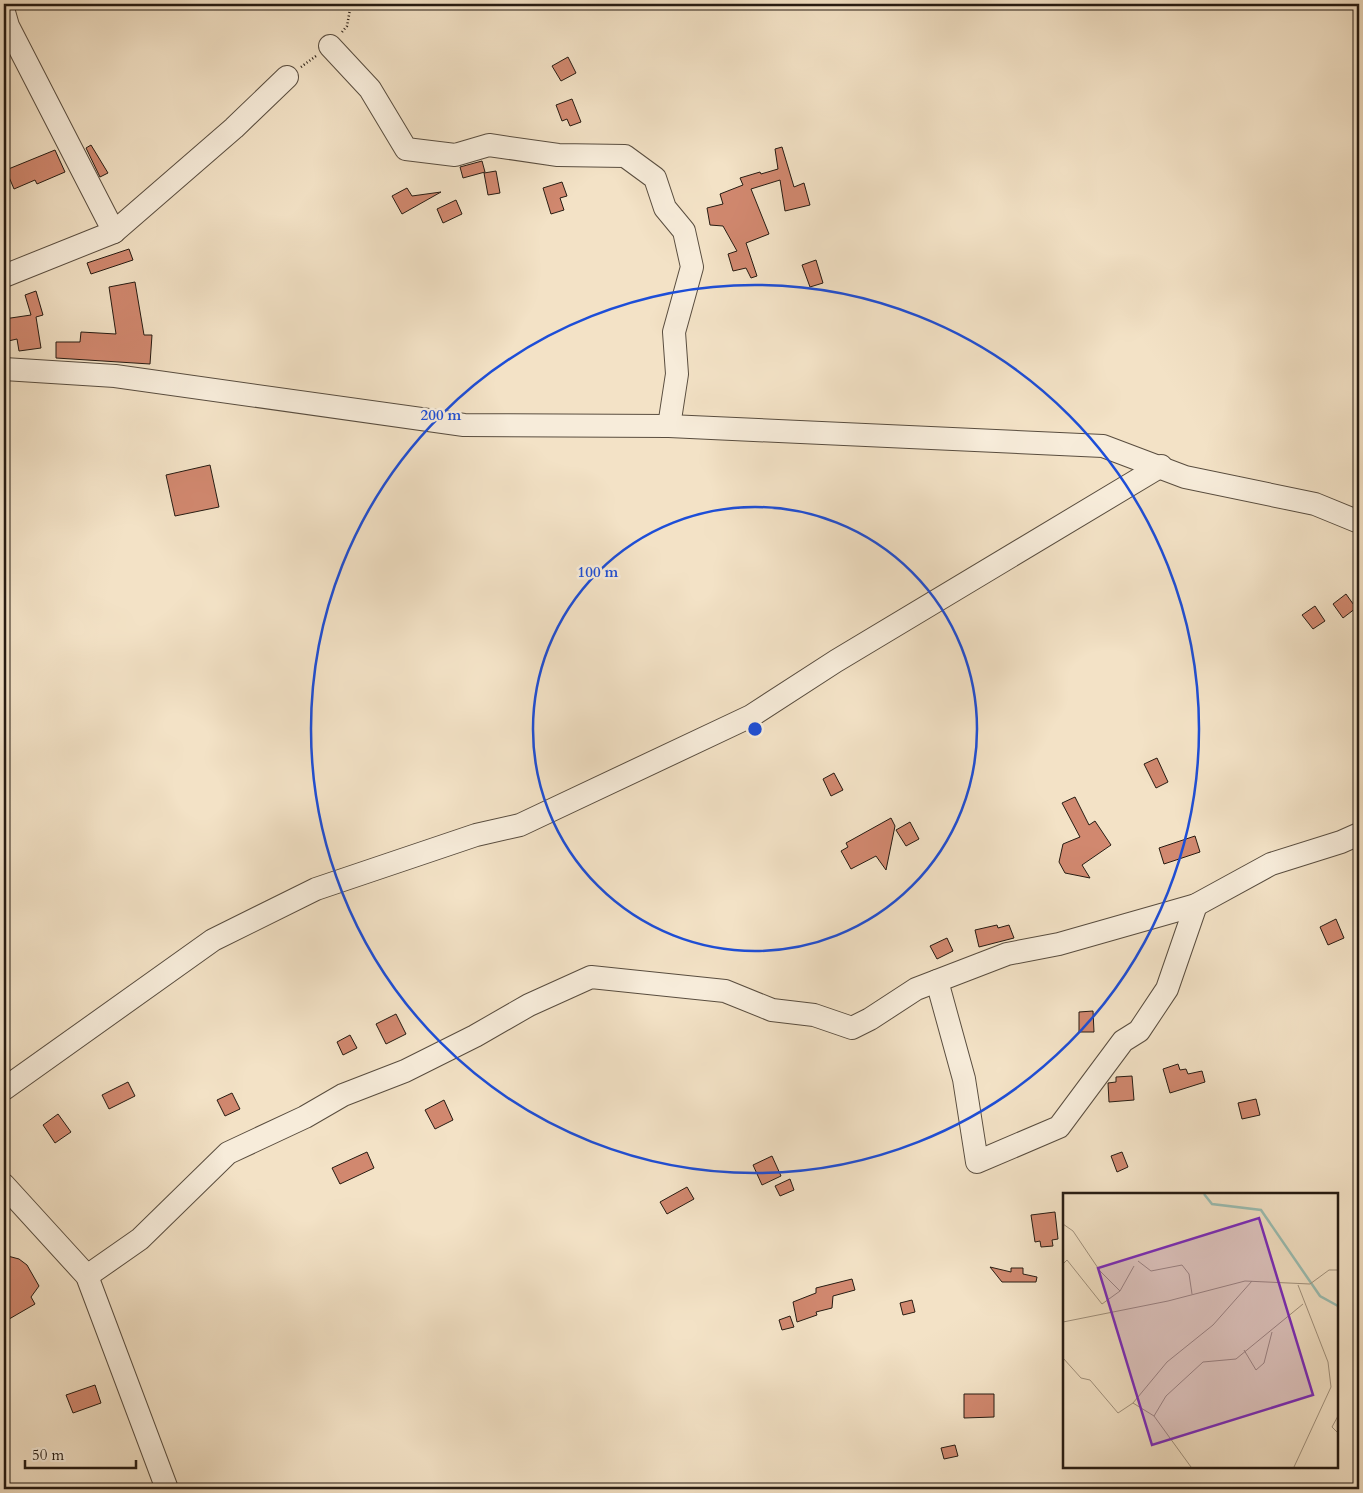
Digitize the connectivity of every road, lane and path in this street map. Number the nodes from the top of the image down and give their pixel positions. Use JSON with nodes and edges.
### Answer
{"nodes":[{"id":1,"x":4,"y":12,"type":"edge"},
{"id":2,"x":330,"y":46,"type":"dead end"},
{"id":3,"x":287,"y":77,"type":"dead end"},
{"id":4,"x":114,"y":232,"type":"junction"},
{"id":5,"x":4,"y":276,"type":"edge"},
{"id":6,"x":4,"y":369,"type":"edge"},
{"id":7,"x":669,"y":426,"type":"junction"},
{"id":8,"x":1161,"y":466,"type":"junction"},
{"id":9,"x":1359,"y":522,"type":"edge"},
{"id":10,"x":1359,"y":834,"type":"edge"},
{"id":11,"x":1196,"y":904,"type":"junction"},
{"id":12,"x":936,"y":981,"type":"junction"},
{"id":13,"x":4,"y":1089,"type":"edge"},
{"id":14,"x":4,"y":1185,"type":"edge"},
{"id":15,"x":87,"y":1276,"type":"junction"},
{"id":16,"x":166,"y":1489,"type":"edge"}],
"edges":[{"from":1,"to":4,"type":"street"},
{"from":2,"to":7,"type":"street"},
{"from":3,"to":4,"type":"street"},
{"from":4,"to":5,"type":"street"},
{"from":6,"to":7,"type":"street"},
{"from":7,"to":8,"type":"street"},
{"from":8,"to":9,"type":"street"},
{"from":8,"to":13,"type":"street"},
{"from":10,"to":11,"type":"street"},
{"from":11,"to":12,"type":"street"},
{"from":11,"to":12,"type":"street"},
{"from":12,"to":15,"type":"street"},
{"from":14,"to":15,"type":"street"},
{"from":15,"to":16,"type":"street"}]}
